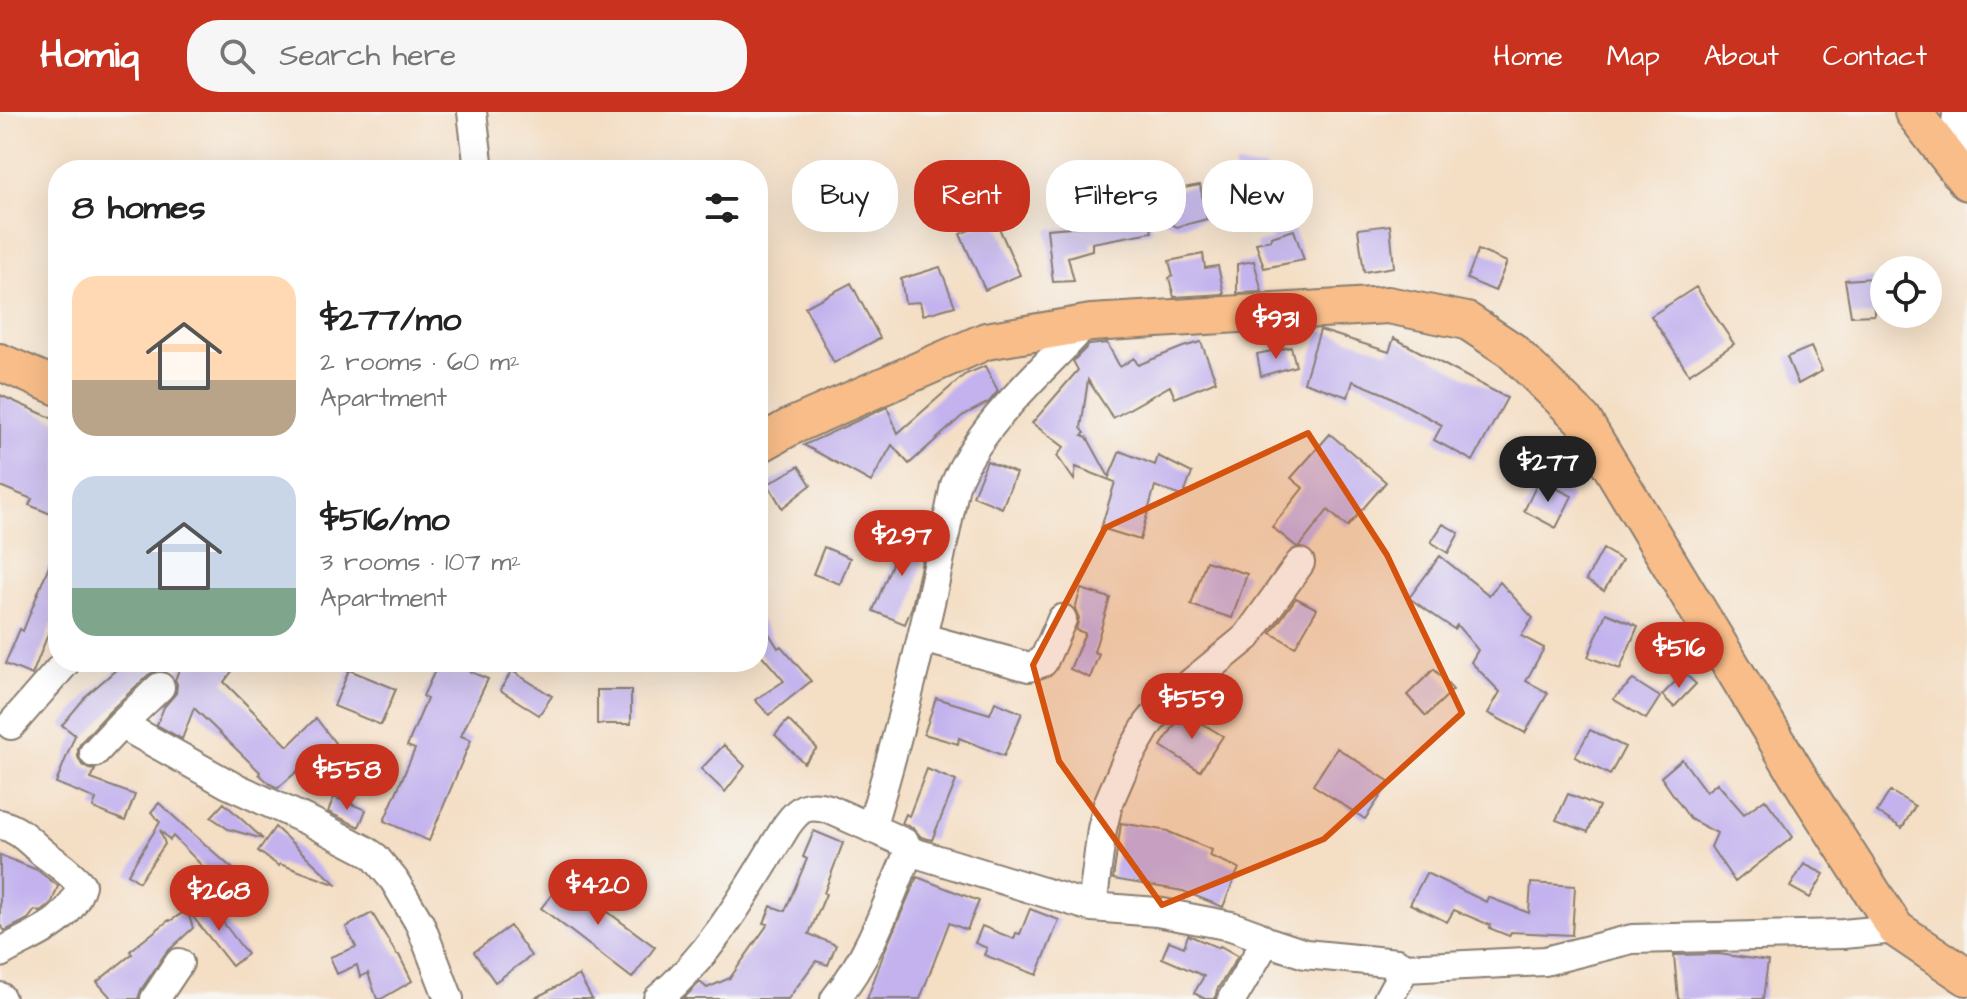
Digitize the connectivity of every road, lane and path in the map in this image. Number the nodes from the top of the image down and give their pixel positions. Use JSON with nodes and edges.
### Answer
{"nodes":[{"id":1,"x":472,"y":112,"type":"edge"},
{"id":2,"x":1913,"y":112,"type":"edge"},
{"id":3,"x":1957,"y":112,"type":"edge"},
{"id":4,"x":1967,"y":146,"type":"edge"},
{"id":5,"x":478,"y":160,"type":"edge"},
{"id":6,"x":1967,"y":182,"type":"edge"},
{"id":7,"x":1082,"y":326,"type":"junction"},
{"id":8,"x":0,"y":362,"type":"edge"},
{"id":9,"x":48,"y":383,"type":"edge"},
{"id":10,"x":768,"y":439,"type":"edge"},
{"id":11,"x":1300,"y":563,"type":"dead end"},
{"id":12,"x":1062,"y":619,"type":"dead end"},
{"id":13,"x":923,"y":638,"type":"junction"},
{"id":14,"x":57,"y":672,"type":"edge"},
{"id":15,"x":160,"y":687,"type":"dead end"},
{"id":16,"x":121,"y":724,"type":"junction"},
{"id":17,"x":11,"y":725,"type":"dead end"},
{"id":18,"x":94,"y":753,"type":"dead end"},
{"id":19,"x":0,"y":824,"type":"edge"},
{"id":20,"x":871,"y":828,"type":"junction"},
{"id":21,"x":909,"y":851,"type":"junction"},
{"id":22,"x":1092,"y":907,"type":"junction"},
{"id":23,"x":1896,"y":929,"type":"junction"},
{"id":24,"x":1266,"y":941,"type":"junction"},
{"id":25,"x":0,"y":953,"type":"edge"},
{"id":26,"x":179,"y":963,"type":"dead end"},
{"id":27,"x":1405,"y":968,"type":"junction"},
{"id":28,"x":1967,"y":977,"type":"edge"},
{"id":29,"x":155,"y":999,"type":"edge"},
{"id":30,"x":449,"y":999,"type":"edge"},
{"id":31,"x":658,"y":999,"type":"edge"},
{"id":32,"x":835,"y":999,"type":"edge"},
{"id":33,"x":1232,"y":999,"type":"edge"},
{"id":34,"x":1388,"y":999,"type":"edge"}],
"edges":[{"from":1,"to":5,"type":"street"},
{"from":2,"to":6,"type":"main road"},
{"from":3,"to":4,"type":"street"},
{"from":7,"to":10,"type":"main road"},
{"from":7,"to":13,"type":"street"},
{"from":7,"to":23,"type":"main road"},
{"from":8,"to":9,"type":"main road"},
{"from":11,"to":22,"type":"street"},
{"from":12,"to":13,"type":"street"},
{"from":13,"to":20,"type":"street"},
{"from":14,"to":17,"type":"street"},
{"from":15,"to":16,"type":"street"},
{"from":16,"to":18,"type":"street"},
{"from":16,"to":30,"type":"street"},
{"from":19,"to":25,"type":"street"},
{"from":20,"to":21,"type":"street"},
{"from":20,"to":31,"type":"street"},
{"from":21,"to":22,"type":"street"},
{"from":21,"to":32,"type":"street"},
{"from":22,"to":24,"type":"street"},
{"from":23,"to":27,"type":"street"},
{"from":23,"to":28,"type":"main road"},
{"from":24,"to":27,"type":"street"},
{"from":24,"to":33,"type":"street"},
{"from":26,"to":29,"type":"street"},
{"from":27,"to":34,"type":"street"}]}
